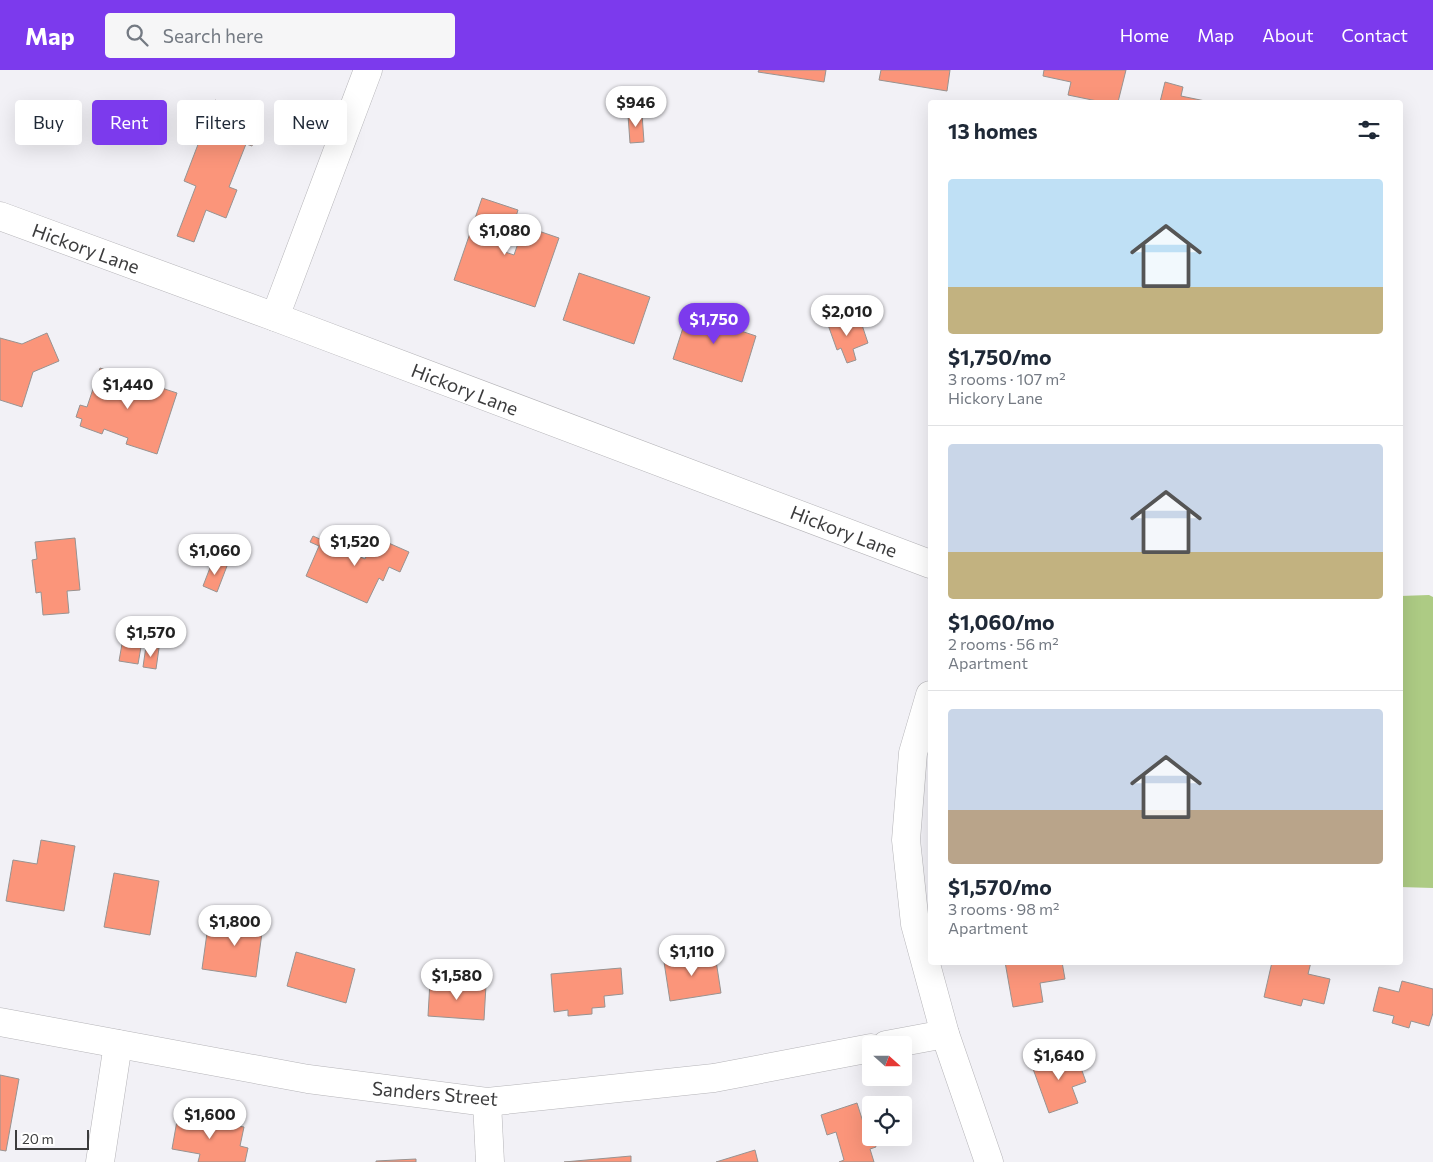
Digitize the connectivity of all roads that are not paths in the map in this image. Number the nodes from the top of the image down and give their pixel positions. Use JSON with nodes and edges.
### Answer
{"nodes":[{"id":1,"x":368,"y":70,"type":"edge"},
{"id":2,"x":0,"y":216,"type":"edge"},
{"id":3,"x":275,"y":317,"type":"junction"},
{"id":4,"x":928,"y":563,"type":"edge"},
{"id":5,"x":928,"y":702,"type":"edge"},
{"id":6,"x":0,"y":1022,"type":"edge"},
{"id":7,"x":945,"y":1034,"type":"junction"},
{"id":8,"x":912,"y":1040,"type":"edge"},
{"id":9,"x":118,"y":1044,"type":"junction"},
{"id":10,"x":862,"y":1050,"type":"edge"},
{"id":11,"x":487,"y":1102,"type":"junction"},
{"id":12,"x":100,"y":1162,"type":"edge"},
{"id":13,"x":490,"y":1162,"type":"edge"},
{"id":14,"x":989,"y":1162,"type":"edge"}],
"edges":[{"from":1,"to":3,"type":"street"},
{"from":2,"to":3,"type":"street","name":"Hickory Lane"},
{"from":3,"to":4,"type":"street","name":"Hickory Lane"},
{"from":5,"to":7,"type":"street"},
{"from":6,"to":9,"type":"street","name":"Sanders Street"},
{"from":7,"to":8,"type":"street"},
{"from":7,"to":14,"type":"street"},
{"from":9,"to":11,"type":"street","name":"Sanders Street"},
{"from":9,"to":12,"type":"street"},
{"from":10,"to":11,"type":"street","name":"Sanders Street"},
{"from":11,"to":13,"type":"street"}]}
